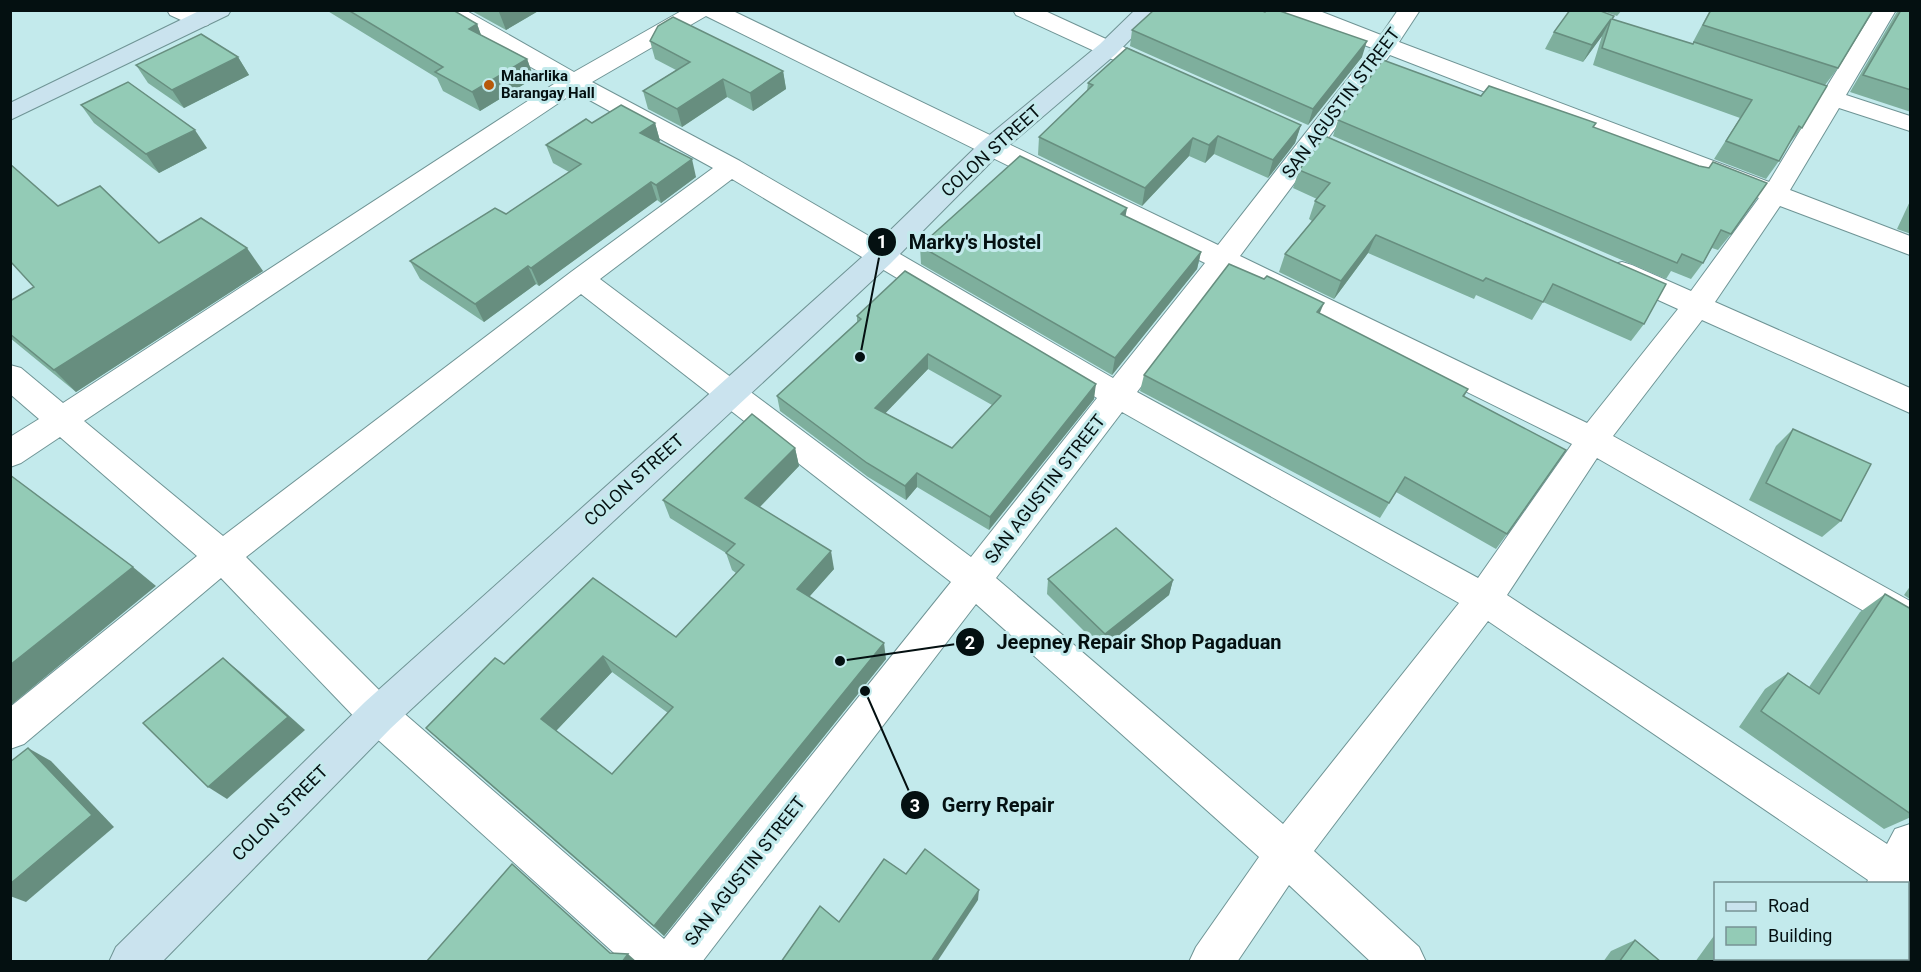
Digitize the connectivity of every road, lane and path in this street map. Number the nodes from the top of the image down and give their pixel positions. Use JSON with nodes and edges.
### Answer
{"nodes":[{"id":1,"x":178,"y":10,"type":"edge"},
{"id":2,"x":448,"y":10,"type":"edge"},
{"id":3,"x":700,"y":10,"type":"edge"},
{"id":4,"x":712,"y":10,"type":"edge"},
{"id":5,"x":1024,"y":10,"type":"edge"},
{"id":6,"x":1148,"y":10,"type":"edge"},
{"id":7,"x":1295,"y":10,"type":"edge"},
{"id":8,"x":1409,"y":10,"type":"edge"},
{"id":9,"x":1885,"y":10,"type":"edge"},
{"id":10,"x":210,"y":15,"type":"edge"},
{"id":11,"x":1385,"y":46,"type":"junction"},
{"id":12,"x":1108,"y":50,"type":"junction"},
{"id":13,"x":574,"y":82,"type":"junction"},
{"id":14,"x":1184,"y":83,"type":"edge"},
{"id":15,"x":1787,"y":83,"type":"edge"},
{"id":16,"x":1831,"y":98,"type":"junction"},
{"id":17,"x":10,"y":113,"type":"edge"},
{"id":18,"x":1911,"y":124,"type":"edge"},
{"id":19,"x":990,"y":148,"type":"junction"},
{"id":20,"x":731,"y":167,"type":"junction"},
{"id":21,"x":1775,"y":194,"type":"junction"},
{"id":22,"x":1911,"y":246,"type":"edge"},
{"id":23,"x":880,"y":257,"type":"junction"},
{"id":24,"x":1220,"y":259,"type":"junction"},
{"id":25,"x":1598,"y":262,"type":"edge"},
{"id":26,"x":581,"y":279,"type":"junction"},
{"id":27,"x":1697,"y":305,"type":"junction"},
{"id":28,"x":10,"y":376,"type":"edge"},
{"id":29,"x":731,"y":392,"type":"junction"},
{"id":30,"x":1118,"y":396,"type":"junction"},
{"id":31,"x":1911,"y":401,"type":"edge"},
{"id":32,"x":61,"y":419,"type":"junction"},
{"id":33,"x":1592,"y":440,"type":"junction"},
{"id":34,"x":10,"y":454,"type":"edge"},
{"id":35,"x":222,"y":556,"type":"junction"},
{"id":36,"x":974,"y":580,"type":"junction"},
{"id":37,"x":1484,"y":599,"type":"junction"},
{"id":38,"x":1911,"y":619,"type":"edge"},
{"id":39,"x":378,"y":715,"type":"junction"},
{"id":40,"x":10,"y":731,"type":"edge"},
{"id":41,"x":1286,"y":854,"type":"junction"},
{"id":42,"x":1900,"y":871,"type":"edge"},
{"id":43,"x":131,"y":962,"type":"edge"},
{"id":44,"x":657,"y":962,"type":"edge"},
{"id":45,"x":674,"y":962,"type":"edge"},
{"id":46,"x":1211,"y":962,"type":"edge"},
{"id":47,"x":1404,"y":962,"type":"edge"}],
"edges":[{"from":1,"to":10,"type":"street"},
{"from":2,"to":13,"type":"street"},
{"from":3,"to":13,"type":"street"},
{"from":4,"to":19,"type":"street"},
{"from":5,"to":12,"type":"street"},
{"from":6,"to":12,"type":"main road","name":"COLON STREET"},
{"from":7,"to":11,"type":"street"},
{"from":8,"to":11,"type":"street","name":"SAN AGUSTIN STREET"},
{"from":9,"to":16,"type":"street"},
{"from":10,"to":17,"type":"main road"},
{"from":11,"to":21,"type":"street"},
{"from":11,"to":24,"type":"street","name":"SAN AGUSTIN STREET"},
{"from":12,"to":14,"type":"street"},
{"from":12,"to":19,"type":"main road","name":"COLON STREET"},
{"from":13,"to":20,"type":"street"},
{"from":13,"to":32,"type":"street"},
{"from":15,"to":16,"type":"street"},
{"from":16,"to":18,"type":"street"},
{"from":16,"to":21,"type":"street"},
{"from":19,"to":23,"type":"main road","name":"COLON STREET"},
{"from":19,"to":24,"type":"street"},
{"from":20,"to":23,"type":"street"},
{"from":20,"to":26,"type":"street"},
{"from":21,"to":22,"type":"street"},
{"from":21,"to":27,"type":"street"},
{"from":23,"to":29,"type":"main road","name":"COLON STREET"},
{"from":23,"to":30,"type":"street"},
{"from":24,"to":30,"type":"street","name":"SAN AGUSTIN STREET"},
{"from":24,"to":33,"type":"street"},
{"from":25,"to":27,"type":"street"},
{"from":26,"to":29,"type":"street"},
{"from":26,"to":35,"type":"street"},
{"from":27,"to":31,"type":"street"},
{"from":27,"to":33,"type":"street"},
{"from":28,"to":32,"type":"street"},
{"from":29,"to":36,"type":"street"},
{"from":29,"to":39,"type":"main road","name":"COLON STREET"},
{"from":30,"to":36,"type":"street","name":"SAN AGUSTIN STREET"},
{"from":30,"to":37,"type":"street"},
{"from":32,"to":34,"type":"street"},
{"from":32,"to":35,"type":"street"},
{"from":33,"to":37,"type":"street"},
{"from":33,"to":38,"type":"street"},
{"from":35,"to":39,"type":"street"},
{"from":35,"to":40,"type":"street"},
{"from":36,"to":41,"type":"street"},
{"from":36,"to":45,"type":"street","name":"SAN AGUSTIN STREET"},
{"from":37,"to":41,"type":"street"},
{"from":37,"to":42,"type":"street"},
{"from":39,"to":43,"type":"main road","name":"COLON STREET"},
{"from":39,"to":44,"type":"street"},
{"from":41,"to":46,"type":"street"},
{"from":41,"to":47,"type":"street"}]}
